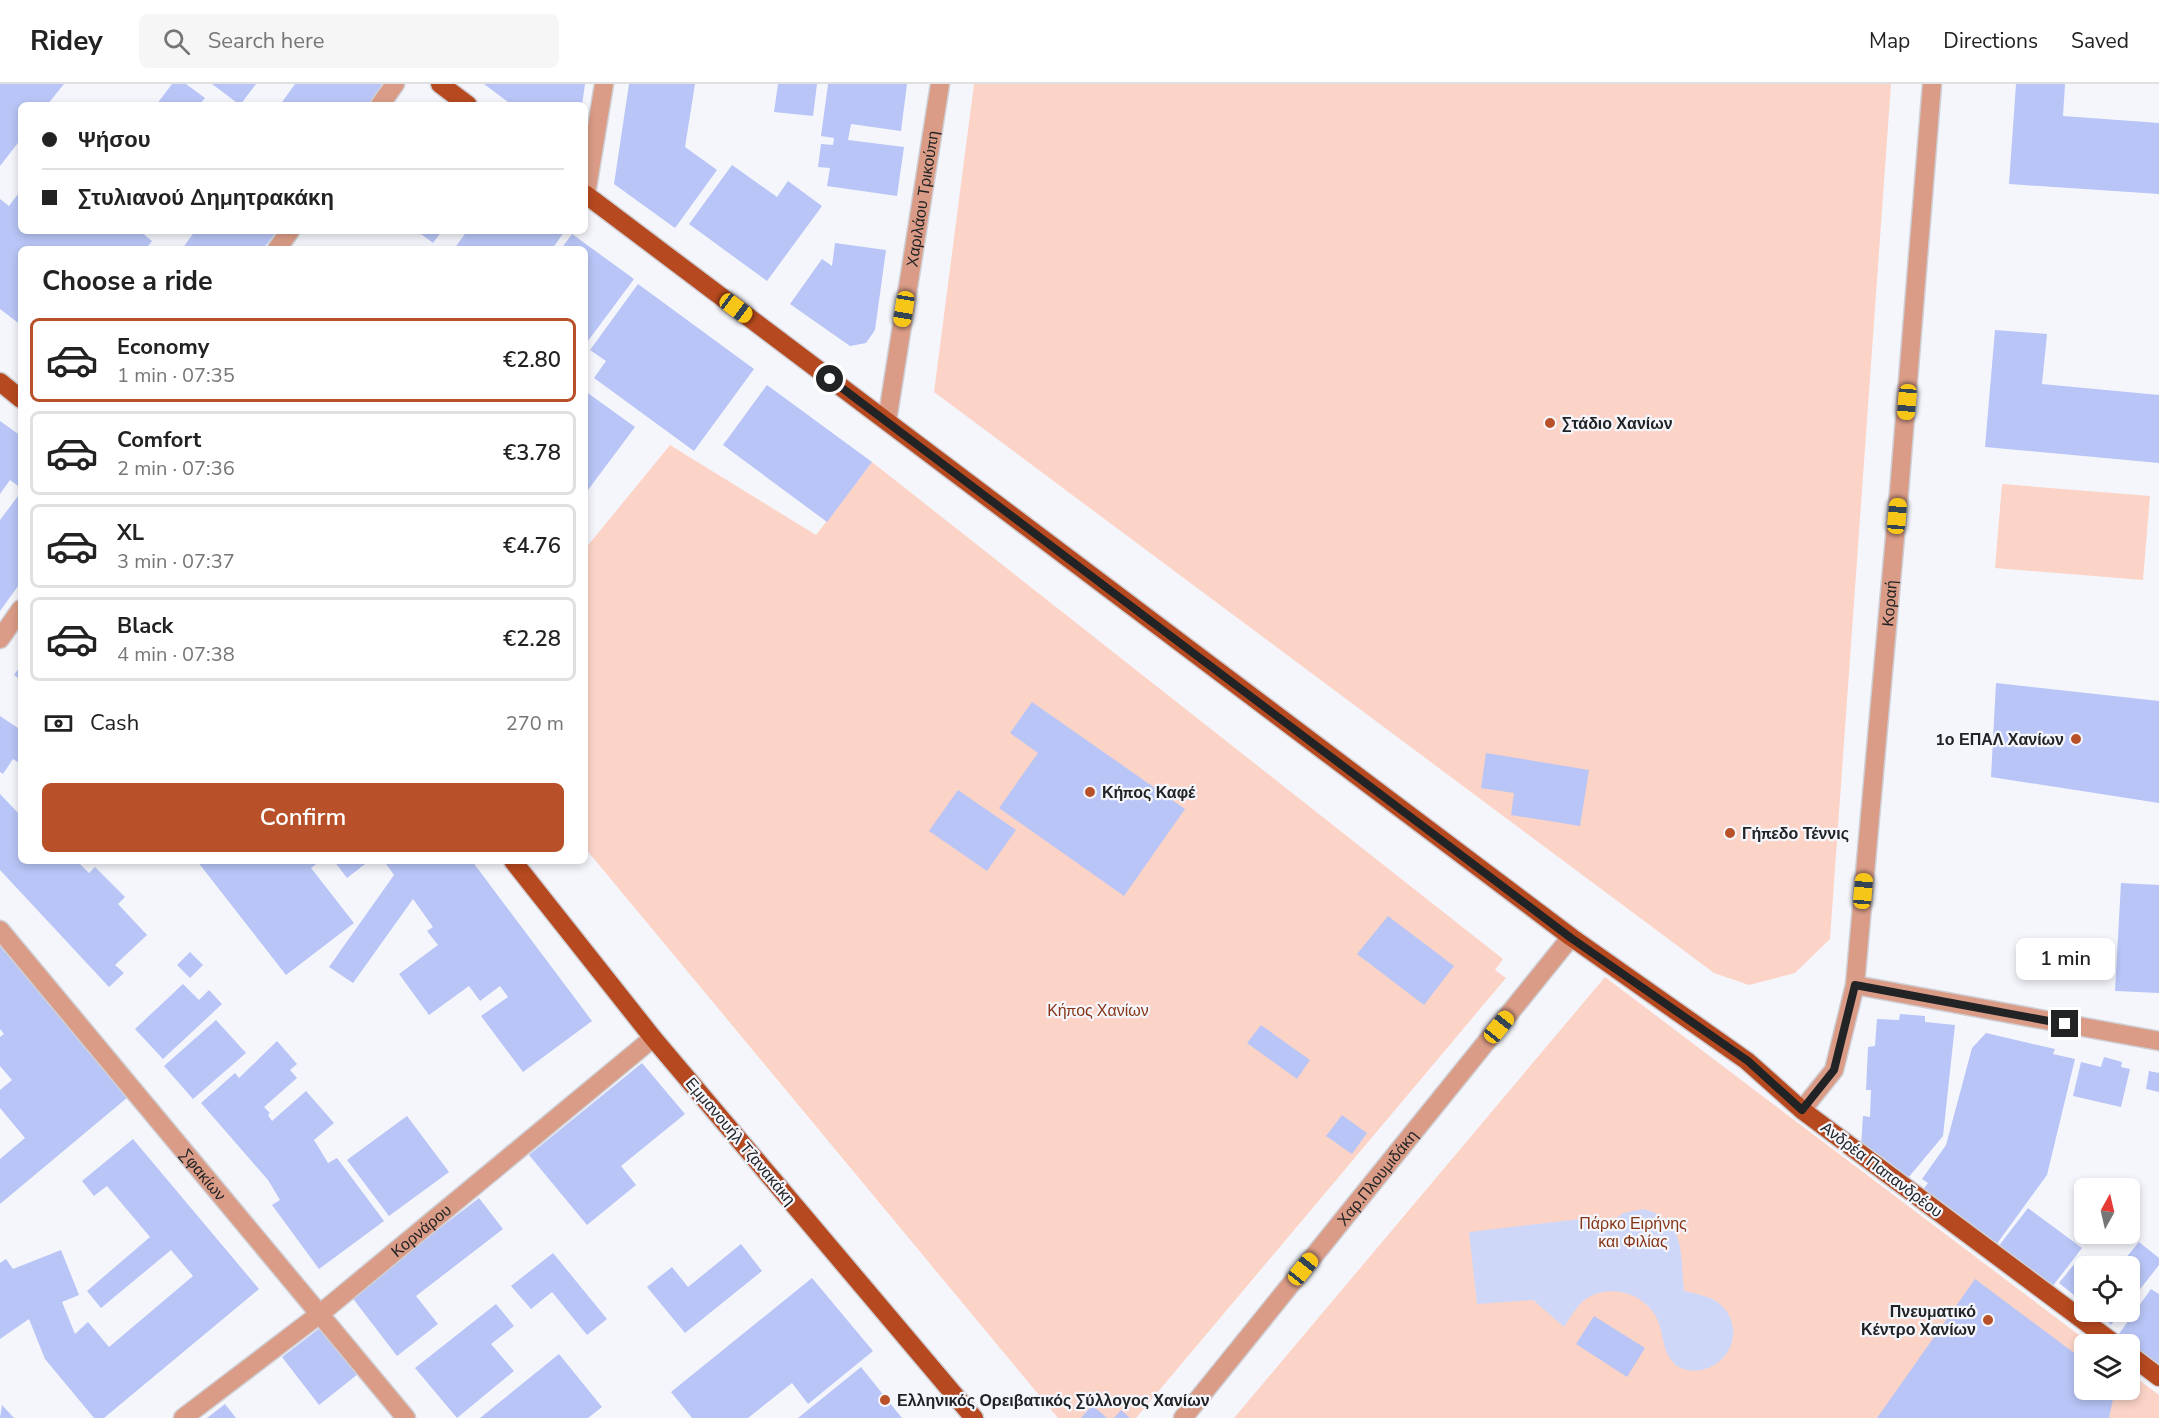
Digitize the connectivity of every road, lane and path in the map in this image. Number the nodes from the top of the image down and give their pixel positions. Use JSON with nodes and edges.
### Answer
{"nodes":[{"id":1,"x":395,"y":84,"type":"edge"},
{"id":2,"x":440,"y":84,"type":"edge"},
{"id":3,"x":604,"y":84,"type":"edge"},
{"id":4,"x":939,"y":84,"type":"edge"},
{"id":5,"x":1932,"y":84,"type":"edge"},
{"id":6,"x":382,"y":102,"type":"edge"},
{"id":7,"x":464,"y":102,"type":"edge"},
{"id":8,"x":588,"y":182,"type":"edge"},
{"id":9,"x":588,"y":196,"type":"edge"},
{"id":10,"x":0,"y":382,"type":"edge"},
{"id":11,"x":18,"y":397,"type":"edge"},
{"id":12,"x":887,"y":421,"type":"junction"},
{"id":13,"x":18,"y":613,"type":"edge"},
{"id":14,"x":0,"y":639,"type":"edge"},
{"id":15,"x":515,"y":864,"type":"edge"},
{"id":16,"x":0,"y":930,"type":"edge"},
{"id":17,"x":1571,"y":938,"type":"junction"},
{"id":18,"x":1855,"y":985,"type":"junction"},
{"id":19,"x":653,"y":1038,"type":"junction"},
{"id":20,"x":2159,"y":1041,"type":"edge"},
{"id":21,"x":1802,"y":1110,"type":"junction"},
{"id":22,"x":321,"y":1313,"type":"junction"},
{"id":23,"x":2102,"y":1334,"type":"edge"},
{"id":24,"x":2140,"y":1363,"type":"edge"},
{"id":25,"x":2159,"y":1377,"type":"edge"},
{"id":26,"x":183,"y":1418,"type":"edge"},
{"id":27,"x":406,"y":1418,"type":"edge"},
{"id":28,"x":974,"y":1418,"type":"edge"},
{"id":29,"x":1183,"y":1418,"type":"edge"}],
"edges":[{"from":1,"to":6,"type":"street"},
{"from":2,"to":7,"type":"main road"},
{"from":3,"to":8,"type":"street"},
{"from":4,"to":12,"type":"street","name":"Χαριλάου Τρικούπη"},
{"from":5,"to":18,"type":"street","name":"Κοραή"},
{"from":9,"to":12,"type":"main road","name":"Ανδρέα Παπανδρέου"},
{"from":10,"to":11,"type":"main road"},
{"from":12,"to":17,"type":"main road","name":"Ανδρέα Παπανδρέου"},
{"from":13,"to":14,"type":"street"},
{"from":15,"to":19,"type":"main road","name":"Εμμανουήλ Τζανακάκη"},
{"from":16,"to":22,"type":"street","name":"Σφακίων"},
{"from":17,"to":21,"type":"main road","name":"Ανδρέα Παπανδρέου"},
{"from":17,"to":29,"type":"street","name":"Χαρ.Πλουμιδάκη"},
{"from":18,"to":20,"type":"street"},
{"from":18,"to":21,"type":"street","name":"Κοραή"},
{"from":19,"to":22,"type":"street","name":"Κορνάρου"},
{"from":19,"to":28,"type":"main road","name":"Εμμανουήλ Τζανακάκη"},
{"from":21,"to":23,"type":"main road","name":"Ανδρέα Παπανδρέου"},
{"from":22,"to":26,"type":"street","name":"Κορνάρου"},
{"from":22,"to":27,"type":"street","name":"Σφακίων"},
{"from":24,"to":25,"type":"main road"}]}
